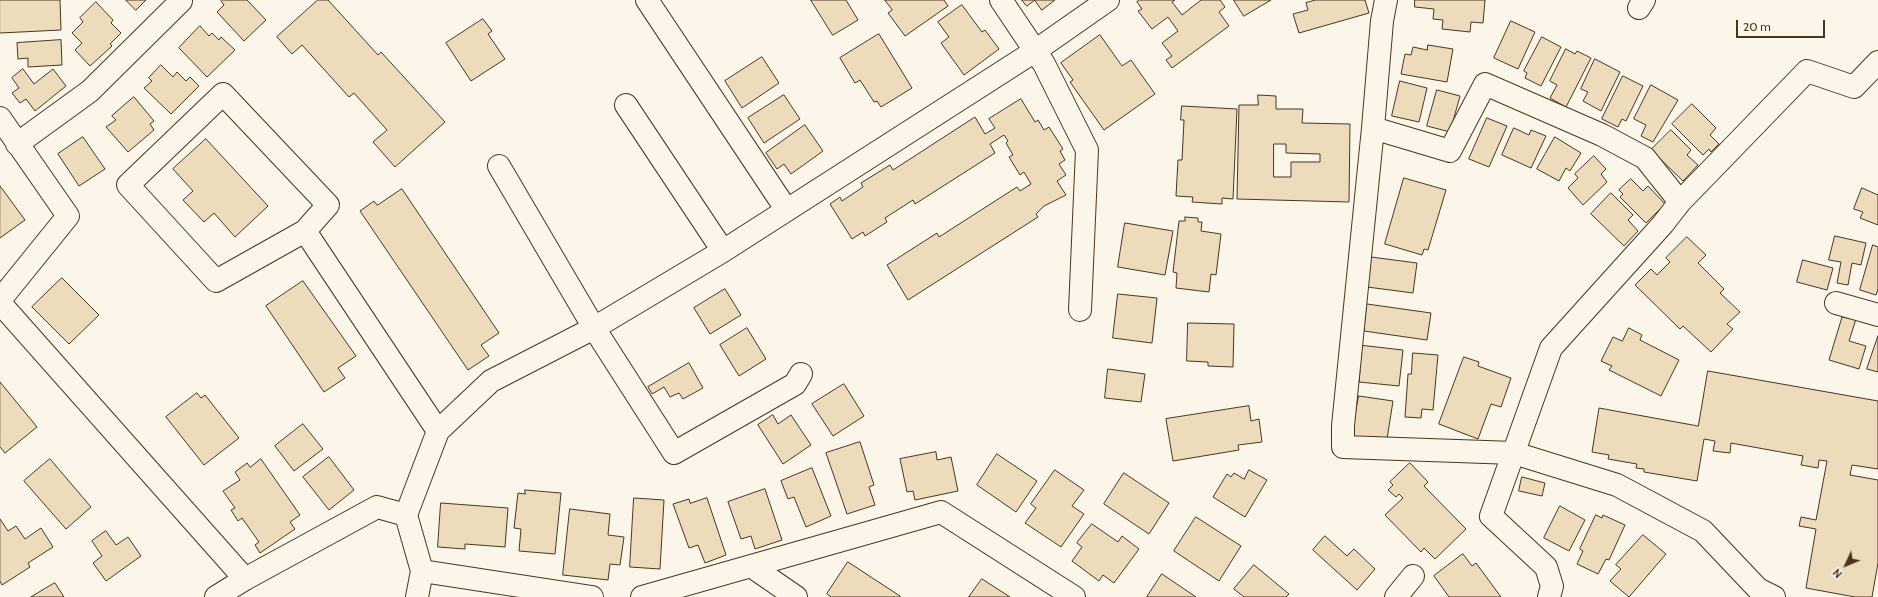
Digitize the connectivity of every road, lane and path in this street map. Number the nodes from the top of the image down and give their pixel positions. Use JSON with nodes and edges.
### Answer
{"nodes":[{"id":1,"x":647,"y":0,"type":"edge"},
{"id":2,"x":1001,"y":0,"type":"edge"},
{"id":3,"x":1108,"y":0,"type":"edge"},
{"id":4,"x":1386,"y":0,"type":"edge"},
{"id":5,"x":181,"y":1,"type":"dead end"},
{"id":6,"x":1035,"y":51,"type":"junction"},
{"id":7,"x":1878,"y":62,"type":"edge"},
{"id":8,"x":626,"y":105,"type":"dead end"},
{"id":9,"x":0,"y":118,"type":"edge"},
{"id":10,"x":1373,"y":128,"type":"junction"},
{"id":11,"x":17,"y":144,"type":"junction"},
{"id":12,"x":499,"y":166,"type":"dead end"},
{"id":13,"x":1680,"y":202,"type":"junction"},
{"id":14,"x":786,"y":209,"type":"junction"},
{"id":15,"x":305,"y":231,"type":"junction"},
{"id":16,"x":723,"y":251,"type":"junction"},
{"id":17,"x":0,"y":301,"type":"edge"},
{"id":18,"x":1836,"y":303,"type":"dead end"},
{"id":19,"x":1080,"y":310,"type":"dead end"},
{"id":20,"x":1878,"y":315,"type":"edge"},
{"id":21,"x":594,"y":328,"type":"junction"},
{"id":22,"x":801,"y":374,"type":"dead end"},
{"id":23,"x":438,"y":431,"type":"junction"},
{"id":24,"x":1514,"y":453,"type":"junction"},
{"id":25,"x":406,"y":515,"type":"junction"},
{"id":26,"x":751,"y":566,"type":"junction"},
{"id":27,"x":422,"y":571,"type":"junction"},
{"id":28,"x":1413,"y":576,"type":"dead end"},
{"id":29,"x":245,"y":579,"type":"junction"},
{"id":30,"x":1761,"y":594,"type":"edge"},
{"id":31,"x":216,"y":597,"type":"edge"},
{"id":32,"x":417,"y":597,"type":"edge"},
{"id":33,"x":592,"y":597,"type":"edge"},
{"id":34,"x":642,"y":597,"type":"edge"},
{"id":35,"x":796,"y":597,"type":"edge"},
{"id":36,"x":1074,"y":597,"type":"edge"},
{"id":37,"x":1396,"y":597,"type":"edge"},
{"id":38,"x":1549,"y":597,"type":"edge"}],
"edges":[{"from":1,"to":14,"type":"street"},
{"from":2,"to":6,"type":"street"},
{"from":3,"to":6,"type":"street"},
{"from":4,"to":10,"type":"street"},
{"from":5,"to":11,"type":"street"},
{"from":6,"to":14,"type":"street"},
{"from":6,"to":19,"type":"street"},
{"from":7,"to":13,"type":"street"},
{"from":8,"to":16,"type":"street"},
{"from":9,"to":11,"type":"street"},
{"from":10,"to":13,"type":"street"},
{"from":10,"to":24,"type":"street"},
{"from":11,"to":17,"type":"street"},
{"from":12,"to":21,"type":"street"},
{"from":13,"to":24,"type":"street"},
{"from":14,"to":16,"type":"street"},
{"from":15,"to":15,"type":"street"},
{"from":15,"to":23,"type":"street"},
{"from":16,"to":21,"type":"street"},
{"from":17,"to":29,"type":"street"},
{"from":18,"to":20,"type":"street"},
{"from":21,"to":22,"type":"street"},
{"from":21,"to":23,"type":"street"},
{"from":23,"to":25,"type":"street"},
{"from":24,"to":30,"type":"street"},
{"from":24,"to":38,"type":"street"},
{"from":25,"to":27,"type":"street"},
{"from":25,"to":29,"type":"street"},
{"from":26,"to":34,"type":"street"},
{"from":26,"to":35,"type":"street"},
{"from":26,"to":36,"type":"street"},
{"from":27,"to":32,"type":"street"},
{"from":27,"to":33,"type":"street"},
{"from":28,"to":37,"type":"street"},
{"from":29,"to":31,"type":"street"}]}
